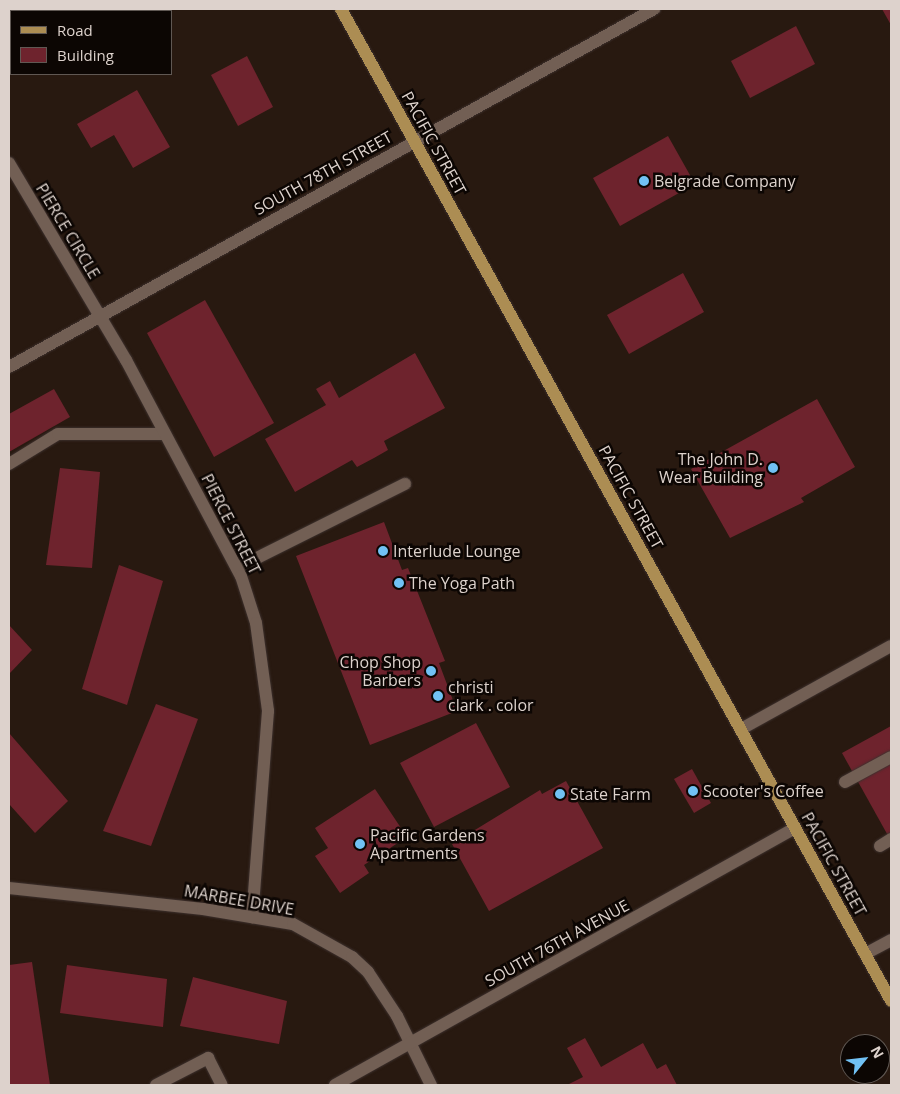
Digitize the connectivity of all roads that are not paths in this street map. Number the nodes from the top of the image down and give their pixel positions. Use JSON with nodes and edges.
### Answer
{"nodes":[{"id":1,"x":341,"y":9,"type":"edge"},
{"id":2,"x":654,"y":9,"type":"edge"},
{"id":3,"x":415,"y":141,"type":"junction"},
{"id":4,"x":9,"y":163,"type":"edge"},
{"id":5,"x":99,"y":316,"type":"junction"},
{"id":6,"x":9,"y":367,"type":"edge"},
{"id":7,"x":165,"y":434,"type":"junction"},
{"id":8,"x":9,"y":464,"type":"edge"},
{"id":9,"x":405,"y":484,"type":"dead end"},
{"id":10,"x":237,"y":568,"type":"junction"},
{"id":11,"x":891,"y":646,"type":"edge"},
{"id":12,"x":741,"y":728,"type":"junction"},
{"id":13,"x":891,"y":756,"type":"edge"},
{"id":14,"x":845,"y":782,"type":"dead end"},
{"id":15,"x":796,"y":828,"type":"junction"},
{"id":16,"x":9,"y":888,"type":"edge"},
{"id":17,"x":252,"y":917,"type":"junction"},
{"id":18,"x":891,"y":940,"type":"edge"},
{"id":19,"x":865,"y":954,"type":"junction"},
{"id":20,"x":891,"y":1001,"type":"edge"},
{"id":21,"x":410,"y":1043,"type":"junction"},
{"id":22,"x":156,"y":1085,"type":"edge"},
{"id":23,"x":222,"y":1085,"type":"edge"},
{"id":24,"x":335,"y":1085,"type":"edge"},
{"id":25,"x":431,"y":1085,"type":"edge"}],
"edges":[{"from":1,"to":3,"type":"main road","name":"PACIFIC STREET"},
{"from":2,"to":3,"type":"street","name":"SOUTH 78TH STREET"},
{"from":3,"to":5,"type":"street","name":"SOUTH 78TH STREET"},
{"from":3,"to":12,"type":"main road","name":"PACIFIC STREET"},
{"from":4,"to":5,"type":"street","name":"PIERCE CIRCLE"},
{"from":5,"to":6,"type":"street","name":"SOUTH 78TH STREET"},
{"from":5,"to":7,"type":"street","name":"PIERCE STREET"},
{"from":7,"to":8,"type":"street"},
{"from":7,"to":10,"type":"street","name":"PIERCE STREET"},
{"from":9,"to":10,"type":"street"},
{"from":10,"to":17,"type":"street","name":"PIERCE STREET"},
{"from":11,"to":12,"type":"street"},
{"from":12,"to":15,"type":"main road","name":"PACIFIC STREET"},
{"from":13,"to":14,"type":"street"},
{"from":15,"to":19,"type":"main road","name":"PACIFIC STREET"},
{"from":15,"to":21,"type":"street","name":"SOUTH 76TH AVENUE"},
{"from":16,"to":17,"type":"street","name":"MARBEE DRIVE"},
{"from":17,"to":21,"type":"street","name":"MARBEE DRIVE"},
{"from":18,"to":19,"type":"street"},
{"from":19,"to":20,"type":"main road","name":"PACIFIC STREET"},
{"from":21,"to":24,"type":"street","name":"SOUTH 76TH AVENUE"},
{"from":21,"to":25,"type":"street","name":"MARBEE DRIVE"},
{"from":22,"to":23,"type":"street"}]}
